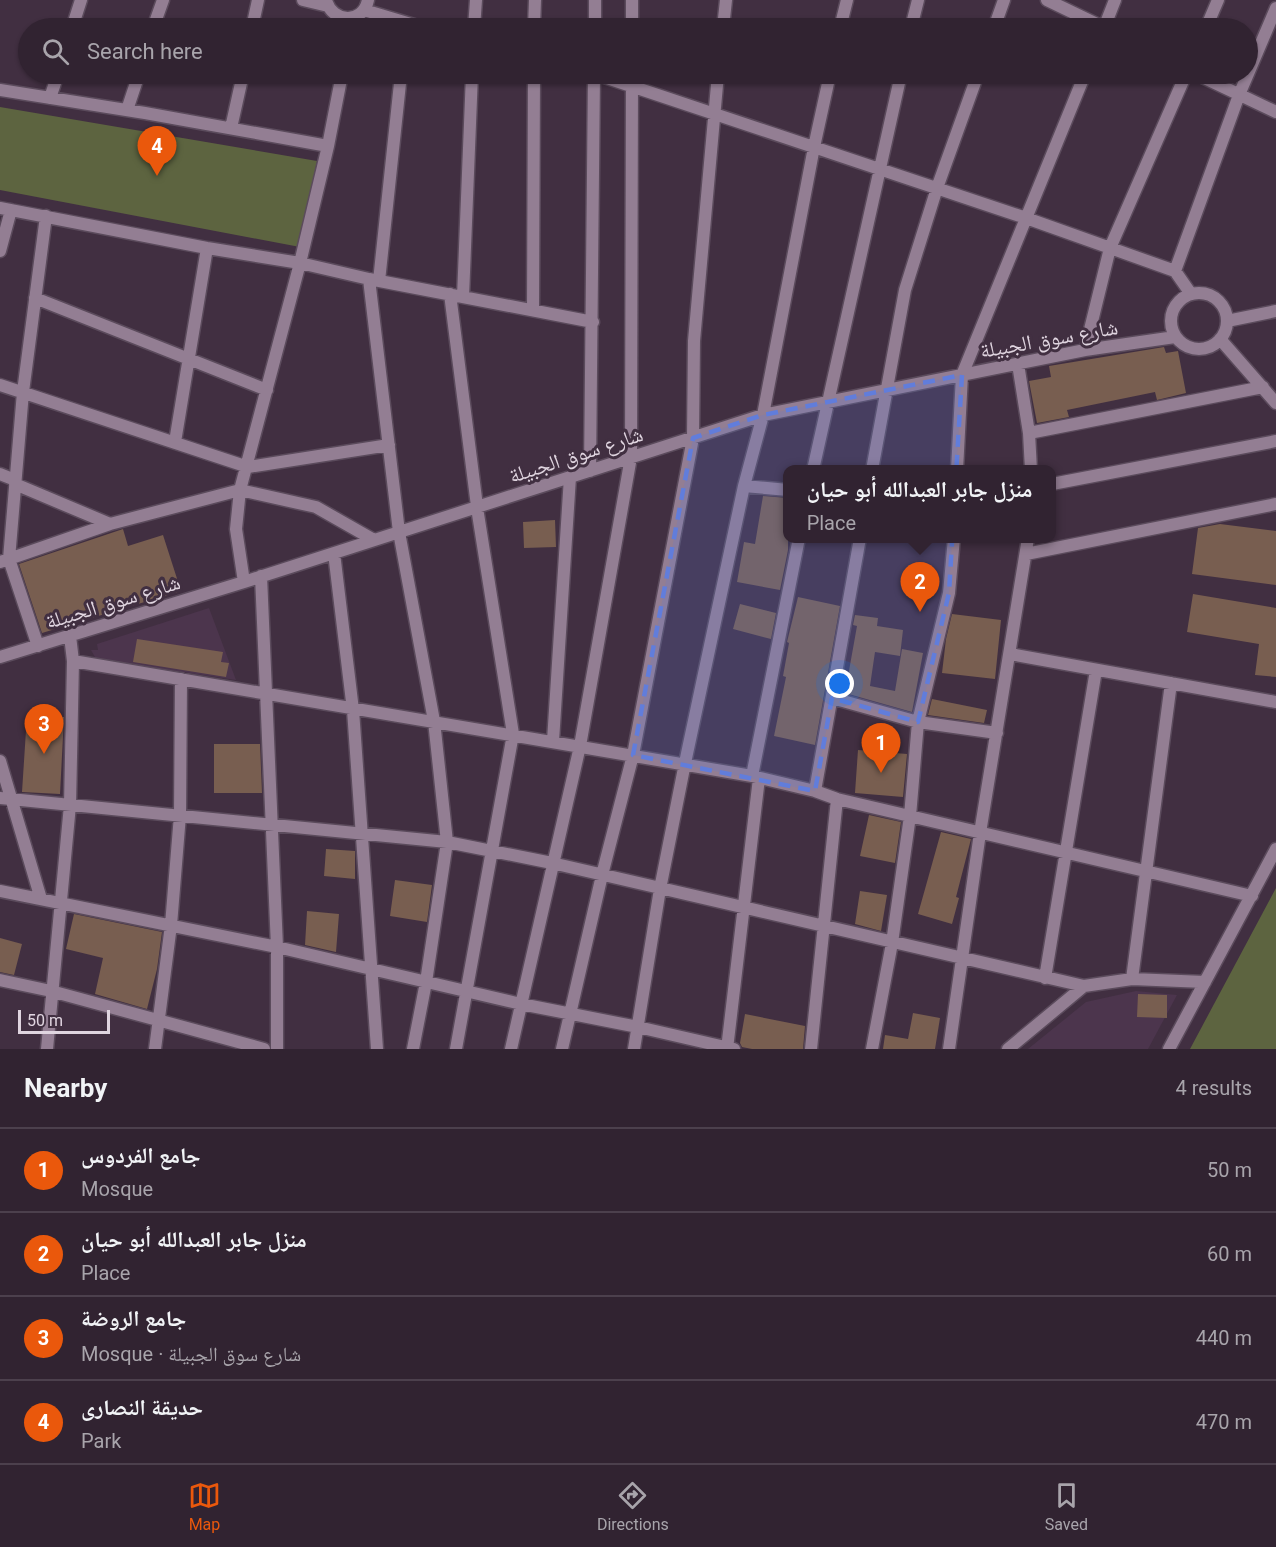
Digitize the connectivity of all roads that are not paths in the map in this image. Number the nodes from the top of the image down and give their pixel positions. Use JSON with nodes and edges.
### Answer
{"nodes":[{"id":1,"x":81,"y":0,"type":"edge"},
{"id":2,"x":162,"y":0,"type":"edge"},
{"id":3,"x":258,"y":0,"type":"edge"},
{"id":4,"x":303,"y":0,"type":"edge"},
{"id":5,"x":476,"y":0,"type":"edge"},
{"id":6,"x":535,"y":0,"type":"edge"},
{"id":7,"x":595,"y":0,"type":"edge"},
{"id":8,"x":632,"y":0,"type":"edge"},
{"id":9,"x":726,"y":0,"type":"edge"},
{"id":10,"x":847,"y":0,"type":"edge"},
{"id":11,"x":918,"y":0,"type":"edge"},
{"id":12,"x":1004,"y":0,"type":"edge"},
{"id":13,"x":1047,"y":0,"type":"edge"},
{"id":14,"x":1115,"y":0,"type":"edge"},
{"id":15,"x":1218,"y":0,"type":"edge"},
{"id":16,"x":327,"y":3,"type":"edge"},
{"id":17,"x":366,"y":5,"type":"edge"},
{"id":18,"x":1276,"y":8,"type":"edge"},
{"id":19,"x":75,"y":18,"type":"edge"},
{"id":20,"x":156,"y":18,"type":"edge"},
{"id":21,"x":254,"y":18,"type":"edge"},
{"id":22,"x":342,"y":18,"type":"edge"},
{"id":23,"x":355,"y":18,"type":"edge"},
{"id":24,"x":391,"y":18,"type":"edge"},
{"id":25,"x":475,"y":18,"type":"edge"},
{"id":26,"x":534,"y":18,"type":"edge"},
{"id":27,"x":595,"y":18,"type":"edge"},
{"id":28,"x":632,"y":18,"type":"edge"},
{"id":29,"x":724,"y":18,"type":"edge"},
{"id":30,"x":842,"y":18,"type":"edge"},
{"id":31,"x":914,"y":18,"type":"edge"},
{"id":32,"x":998,"y":18,"type":"edge"},
{"id":33,"x":1084,"y":18,"type":"edge"},
{"id":34,"x":1108,"y":18,"type":"edge"},
{"id":35,"x":1210,"y":18,"type":"edge"},
{"id":36,"x":1258,"y":50,"type":"edge"},
{"id":37,"x":55,"y":84,"type":"edge"},
{"id":38,"x":136,"y":84,"type":"edge"},
{"id":39,"x":241,"y":84,"type":"edge"},
{"id":40,"x":340,"y":84,"type":"edge"},
{"id":41,"x":400,"y":84,"type":"edge"},
{"id":42,"x":471,"y":84,"type":"edge"},
{"id":43,"x":534,"y":84,"type":"edge"},
{"id":44,"x":594,"y":84,"type":"edge"},
{"id":45,"x":632,"y":84,"type":"edge"},
{"id":46,"x":642,"y":84,"type":"edge"},
{"id":47,"x":717,"y":84,"type":"edge"},
{"id":48,"x":828,"y":84,"type":"edge"},
{"id":49,"x":899,"y":84,"type":"edge"},
{"id":50,"x":974,"y":84,"type":"edge"},
{"id":51,"x":1081,"y":84,"type":"edge"},
{"id":52,"x":1182,"y":84,"type":"edge"},
{"id":53,"x":1216,"y":84,"type":"edge"},
{"id":54,"x":1244,"y":84,"type":"edge"},
{"id":55,"x":0,"y":90,"type":"edge"},
{"id":56,"x":1239,"y":95,"type":"junction"},
{"id":57,"x":50,"y":98,"type":"junction"},
{"id":58,"x":127,"y":110,"type":"junction"},
{"id":59,"x":1276,"y":112,"type":"edge"},
{"id":60,"x":714,"y":114,"type":"junction"},
{"id":61,"x":231,"y":128,"type":"junction"},
{"id":62,"x":328,"y":146,"type":"junction"},
{"id":63,"x":814,"y":147,"type":"junction"},
{"id":64,"x":879,"y":169,"type":"junction"},
{"id":65,"x":937,"y":188,"type":"junction"},
{"id":66,"x":5,"y":209,"type":"edge"},
{"id":67,"x":46,"y":216,"type":"junction"},
{"id":68,"x":1026,"y":218,"type":"junction"},
{"id":69,"x":207,"y":248,"type":"junction"},
{"id":70,"x":1110,"y":248,"type":"junction"},
{"id":71,"x":0,"y":251,"type":"edge"},
{"id":72,"x":300,"y":263,"type":"junction"},
{"id":73,"x":1174,"y":271,"type":"junction"},
{"id":74,"x":374,"y":280,"type":"junction"},
{"id":75,"x":1191,"y":294,"type":"junction"},
{"id":76,"x":457,"y":295,"type":"junction"},
{"id":77,"x":34,"y":298,"type":"junction"},
{"id":78,"x":533,"y":310,"type":"junction"},
{"id":79,"x":1276,"y":311,"type":"edge"},
{"id":80,"x":1227,"y":321,"type":"junction"},
{"id":81,"x":593,"y":322,"type":"junction"},
{"id":82,"x":1175,"y":337,"type":"junction"},
{"id":83,"x":1220,"y":339,"type":"junction"},
{"id":84,"x":1085,"y":350,"type":"junction"},
{"id":85,"x":187,"y":359,"type":"junction"},
{"id":86,"x":1018,"y":364,"type":"junction"},
{"id":87,"x":962,"y":375,"type":"junction"},
{"id":88,"x":0,"y":385,"type":"edge"},
{"id":89,"x":1263,"y":387,"type":"junction"},
{"id":90,"x":267,"y":390,"type":"junction"},
{"id":91,"x":886,"y":390,"type":"junction"},
{"id":92,"x":23,"y":392,"type":"junction"},
{"id":93,"x":826,"y":402,"type":"junction"},
{"id":94,"x":1276,"y":404,"type":"edge"},
{"id":95,"x":763,"y":415,"type":"junction"},
{"id":96,"x":1029,"y":433,"type":"junction"},
{"id":97,"x":693,"y":438,"type":"junction"},
{"id":98,"x":1276,"y":441,"type":"edge"},
{"id":99,"x":175,"y":442,"type":"junction"},
{"id":100,"x":389,"y":445,"type":"junction"},
{"id":101,"x":631,"y":457,"type":"junction"},
{"id":102,"x":814,"y":465,"type":"edge"},
{"id":103,"x":873,"y":465,"type":"edge"},
{"id":104,"x":957,"y":465,"type":"edge"},
{"id":105,"x":1031,"y":465,"type":"edge"},
{"id":106,"x":248,"y":466,"type":"junction"},
{"id":107,"x":590,"y":471,"type":"junction"},
{"id":108,"x":0,"y":474,"type":"edge"},
{"id":109,"x":570,"y":477,"type":"junction"},
{"id":110,"x":15,"y":482,"type":"junction"},
{"id":111,"x":1056,"y":483,"type":"edge"},
{"id":112,"x":744,"y":486,"type":"junction"},
{"id":113,"x":240,"y":490,"type":"junction"},
{"id":114,"x":783,"y":490,"type":"edge"},
{"id":115,"x":1276,"y":504,"type":"edge"},
{"id":116,"x":477,"y":507,"type":"junction"},
{"id":117,"x":110,"y":524,"type":"junction"},
{"id":118,"x":399,"y":532,"type":"junction"},
{"id":119,"x":374,"y":540,"type":"junction"},
{"id":120,"x":798,"y":543,"type":"edge"},
{"id":121,"x":859,"y":543,"type":"edge"},
{"id":122,"x":954,"y":543,"type":"edge"},
{"id":123,"x":1027,"y":543,"type":"edge"},
{"id":124,"x":334,"y":553,"type":"junction"},
{"id":125,"x":1026,"y":554,"type":"junction"},
{"id":126,"x":3,"y":559,"type":"edge"},
{"id":127,"x":261,"y":576,"type":"junction"},
{"id":128,"x":244,"y":582,"type":"junction"},
{"id":129,"x":70,"y":636,"type":"junction"},
{"id":130,"x":38,"y":646,"type":"junction"},
{"id":131,"x":1010,"y":654,"type":"junction"},
{"id":132,"x":0,"y":657,"type":"edge"},
{"id":133,"x":73,"y":661,"type":"junction"},
{"id":134,"x":1096,"y":669,"type":"junction"},
{"id":135,"x":181,"y":679,"type":"junction"},
{"id":136,"x":1171,"y":683,"type":"junction"},
{"id":137,"x":267,"y":693,"type":"junction"},
{"id":138,"x":832,"y":698,"type":"junction"},
{"id":139,"x":1276,"y":702,"type":"edge"},
{"id":140,"x":352,"y":710,"type":"junction"},
{"id":141,"x":434,"y":721,"type":"junction"},
{"id":142,"x":918,"y":722,"type":"junction"},
{"id":143,"x":997,"y":733,"type":"junction"},
{"id":144,"x":513,"y":734,"type":"junction"},
{"id":145,"x":553,"y":741,"type":"junction"},
{"id":146,"x":580,"y":746,"type":"junction"},
{"id":147,"x":633,"y":754,"type":"junction"},
{"id":148,"x":0,"y":761,"type":"edge"},
{"id":149,"x":685,"y":763,"type":"junction"},
{"id":150,"x":755,"y":777,"type":"junction"},
{"id":151,"x":815,"y":791,"type":"junction"},
{"id":152,"x":6,"y":799,"type":"edge"},
{"id":153,"x":837,"y":799,"type":"junction"},
{"id":154,"x":70,"y":805,"type":"junction"},
{"id":155,"x":180,"y":815,"type":"junction"},
{"id":156,"x":910,"y":816,"type":"junction"},
{"id":157,"x":271,"y":824,"type":"junction"},
{"id":158,"x":360,"y":833,"type":"junction"},
{"id":159,"x":980,"y":833,"type":"junction"},
{"id":160,"x":447,"y":842,"type":"junction"},
{"id":161,"x":1276,"y":849,"type":"edge"},
{"id":162,"x":493,"y":851,"type":"junction"},
{"id":163,"x":1066,"y":853,"type":"junction"},
{"id":164,"x":552,"y":863,"type":"junction"},
{"id":165,"x":1146,"y":871,"type":"junction"},
{"id":166,"x":602,"y":875,"type":"junction"},
{"id":167,"x":660,"y":889,"type":"junction"},
{"id":168,"x":0,"y":891,"type":"edge"},
{"id":169,"x":1252,"y":896,"type":"junction"},
{"id":170,"x":41,"y":899,"type":"junction"},
{"id":171,"x":59,"y":903,"type":"junction"},
{"id":172,"x":743,"y":908,"type":"junction"},
{"id":173,"x":171,"y":926,"type":"junction"},
{"id":174,"x":824,"y":927,"type":"junction"},
{"id":175,"x":892,"y":942,"type":"junction"},
{"id":176,"x":277,"y":947,"type":"junction"},
{"id":177,"x":963,"y":959,"type":"junction"},
{"id":178,"x":370,"y":970,"type":"junction"},
{"id":179,"x":1046,"y":978,"type":"junction"},
{"id":180,"x":1132,"y":979,"type":"junction"},
{"id":181,"x":0,"y":980,"type":"edge"},
{"id":182,"x":426,"y":982,"type":"junction"},
{"id":183,"x":1205,"y":982,"type":"junction"},
{"id":184,"x":1084,"y":986,"type":"junction"},
{"id":185,"x":51,"y":991,"type":"junction"},
{"id":186,"x":467,"y":991,"type":"junction"},
{"id":187,"x":521,"y":1004,"type":"junction"},
{"id":188,"x":570,"y":1013,"type":"junction"},
{"id":189,"x":158,"y":1020,"type":"junction"},
{"id":190,"x":638,"y":1027,"type":"junction"},
{"id":191,"x":729,"y":1048,"type":"edge"},
{"id":192,"x":46,"y":1049,"type":"edge"},
{"id":193,"x":155,"y":1049,"type":"edge"},
{"id":194,"x":264,"y":1049,"type":"edge"},
{"id":195,"x":276,"y":1049,"type":"edge"},
{"id":196,"x":376,"y":1049,"type":"edge"},
{"id":197,"x":413,"y":1049,"type":"edge"},
{"id":198,"x":456,"y":1049,"type":"edge"},
{"id":199,"x":511,"y":1049,"type":"edge"},
{"id":200,"x":562,"y":1049,"type":"edge"},
{"id":201,"x":634,"y":1049,"type":"edge"},
{"id":202,"x":811,"y":1049,"type":"edge"},
{"id":203,"x":872,"y":1049,"type":"edge"},
{"id":204,"x":949,"y":1049,"type":"edge"},
{"id":205,"x":1008,"y":1049,"type":"edge"},
{"id":206,"x":1169,"y":1049,"type":"edge"}],
"edges":[{"from":1,"to":19,"type":"street"},
{"from":2,"to":20,"type":"street"},
{"from":3,"to":21,"type":"street"},
{"from":4,"to":16,"type":"street"},
{"from":5,"to":25,"type":"street"},
{"from":6,"to":26,"type":"street"},
{"from":7,"to":27,"type":"street"},
{"from":8,"to":28,"type":"street"},
{"from":9,"to":29,"type":"street"},
{"from":10,"to":30,"type":"street"},
{"from":11,"to":31,"type":"street"},
{"from":12,"to":32,"type":"street"},
{"from":13,"to":33,"type":"street"},
{"from":14,"to":34,"type":"street"},
{"from":15,"to":35,"type":"street"},
{"from":16,"to":22,"type":"street"},
{"from":17,"to":23,"type":"street"},
{"from":17,"to":24,"type":"street"},
{"from":18,"to":36,"type":"street"},
{"from":37,"to":57,"type":"street"},
{"from":38,"to":58,"type":"street"},
{"from":39,"to":61,"type":"street"},
{"from":40,"to":62,"type":"street"},
{"from":41,"to":74,"type":"street"},
{"from":42,"to":76,"type":"street"},
{"from":43,"to":78,"type":"street"},
{"from":44,"to":81,"type":"street"},
{"from":45,"to":101,"type":"street"},
{"from":46,"to":60,"type":"street"},
{"from":47,"to":60,"type":"street"},
{"from":48,"to":63,"type":"street"},
{"from":49,"to":64,"type":"street"},
{"from":50,"to":65,"type":"street"},
{"from":51,"to":68,"type":"street"},
{"from":52,"to":70,"type":"street"},
{"from":53,"to":56,"type":"street"},
{"from":54,"to":56,"type":"street"},
{"from":55,"to":57,"type":"street"},
{"from":56,"to":59,"type":"street"},
{"from":56,"to":73,"type":"street"},
{"from":57,"to":58,"type":"street"},
{"from":58,"to":61,"type":"street"},
{"from":60,"to":63,"type":"street"},
{"from":60,"to":97,"type":"street"},
{"from":61,"to":62,"type":"street"},
{"from":62,"to":72,"type":"street"},
{"from":63,"to":64,"type":"street"},
{"from":63,"to":95,"type":"street"},
{"from":64,"to":65,"type":"street"},
{"from":64,"to":93,"type":"street"},
{"from":65,"to":68,"type":"street"},
{"from":65,"to":91,"type":"street"},
{"from":66,"to":67,"type":"street"},
{"from":66,"to":71,"type":"street"},
{"from":67,"to":69,"type":"street"},
{"from":67,"to":77,"type":"street"},
{"from":68,"to":70,"type":"street"},
{"from":68,"to":87,"type":"street"},
{"from":69,"to":72,"type":"street"},
{"from":69,"to":85,"type":"street"},
{"from":70,"to":73,"type":"street"},
{"from":70,"to":84,"type":"street"},
{"from":72,"to":74,"type":"street"},
{"from":72,"to":90,"type":"street"},
{"from":73,"to":75,"type":"street"},
{"from":74,"to":76,"type":"street"},
{"from":74,"to":100,"type":"street"},
{"from":75,"to":80,"type":"street"},
{"from":75,"to":82,"type":"street"},
{"from":76,"to":78,"type":"street"},
{"from":76,"to":116,"type":"street"},
{"from":77,"to":85,"type":"street"},
{"from":77,"to":92,"type":"street"},
{"from":78,"to":81,"type":"street"},
{"from":79,"to":80,"type":"street"},
{"from":80,"to":83,"type":"street"},
{"from":81,"to":107,"type":"street"},
{"from":82,"to":83,"type":"street"},
{"from":82,"to":84,"type":"street","name":"شارع سوق الجبيلة"},
{"from":83,"to":89,"type":"street"},
{"from":84,"to":86,"type":"street","name":"شارع سوق الجبيلة"},
{"from":85,"to":90,"type":"street"},
{"from":85,"to":99,"type":"street"},
{"from":86,"to":87,"type":"street","name":"شارع سوق الجبيلة"},
{"from":86,"to":96,"type":"street"},
{"from":87,"to":91,"type":"street","name":"شارع سوق الجبيلة"},
{"from":87,"to":104,"type":"street"},
{"from":88,"to":92,"type":"street"},
{"from":89,"to":94,"type":"street"},
{"from":89,"to":96,"type":"street"},
{"from":90,"to":106,"type":"street"},
{"from":91,"to":93,"type":"street","name":"شارع سوق الجبيلة"},
{"from":91,"to":103,"type":"street"},
{"from":92,"to":99,"type":"street"},
{"from":92,"to":110,"type":"street"},
{"from":93,"to":95,"type":"street","name":"شارع سوق الجبيلة"},
{"from":93,"to":102,"type":"street"},
{"from":95,"to":97,"type":"street","name":"شارع سوق الجبيلة"},
{"from":95,"to":112,"type":"street"},
{"from":96,"to":105,"type":"street"},
{"from":97,"to":101,"type":"street","name":"شارع سوق الجبيلة"},
{"from":97,"to":147,"type":"street"},
{"from":98,"to":111,"type":"street"},
{"from":99,"to":106,"type":"street"},
{"from":100,"to":106,"type":"street"},
{"from":100,"to":118,"type":"street"},
{"from":101,"to":107,"type":"street","name":"شارع سوق الجبيلة"},
{"from":101,"to":146,"type":"street"},
{"from":106,"to":113,"type":"street"},
{"from":107,"to":109,"type":"street","name":"شارع سوق الجبيلة"},
{"from":108,"to":110,"type":"street"},
{"from":109,"to":116,"type":"street","name":"شارع سوق الجبيلة"},
{"from":109,"to":145,"type":"street"},
{"from":110,"to":117,"type":"street"},
{"from":110,"to":126,"type":"street"},
{"from":112,"to":114,"type":"street"},
{"from":112,"to":149,"type":"street"},
{"from":113,"to":117,"type":"street"},
{"from":113,"to":119,"type":"street"},
{"from":113,"to":128,"type":"street"},
{"from":115,"to":125,"type":"street"},
{"from":116,"to":118,"type":"street","name":"شارع سوق الجبيلة"},
{"from":116,"to":144,"type":"street"},
{"from":117,"to":126,"type":"street"},
{"from":118,"to":119,"type":"street","name":"شارع سوق الجبيلة"},
{"from":118,"to":141,"type":"street"},
{"from":119,"to":124,"type":"street","name":"شارع سوق الجبيلة"},
{"from":120,"to":150,"type":"street"},
{"from":121,"to":138,"type":"street"},
{"from":122,"to":142,"type":"street"},
{"from":123,"to":125,"type":"street"},
{"from":124,"to":127,"type":"street","name":"شارع سوق الجبيلة"},
{"from":124,"to":140,"type":"street"},
{"from":125,"to":131,"type":"street"},
{"from":126,"to":130,"type":"street"},
{"from":127,"to":128,"type":"street","name":"شارع سوق الجبيلة"},
{"from":127,"to":137,"type":"street"},
{"from":128,"to":129,"type":"street","name":"شارع سوق الجبيلة"},
{"from":129,"to":130,"type":"street","name":"شارع سوق الجبيلة"},
{"from":129,"to":133,"type":"street"},
{"from":130,"to":132,"type":"street","name":"شارع سوق الجبيلة"},
{"from":131,"to":134,"type":"street"},
{"from":131,"to":143,"type":"street"},
{"from":133,"to":135,"type":"street"},
{"from":133,"to":154,"type":"street"},
{"from":134,"to":136,"type":"street"},
{"from":134,"to":163,"type":"street"},
{"from":135,"to":137,"type":"street"},
{"from":135,"to":155,"type":"street"},
{"from":136,"to":139,"type":"street"},
{"from":136,"to":165,"type":"street"},
{"from":137,"to":140,"type":"street"},
{"from":137,"to":157,"type":"street"},
{"from":138,"to":142,"type":"street"},
{"from":138,"to":151,"type":"street"},
{"from":140,"to":141,"type":"street"},
{"from":140,"to":158,"type":"street"},
{"from":141,"to":144,"type":"street"},
{"from":141,"to":160,"type":"street"},
{"from":142,"to":143,"type":"street"},
{"from":142,"to":156,"type":"street"},
{"from":143,"to":159,"type":"street"},
{"from":144,"to":145,"type":"street"},
{"from":144,"to":162,"type":"street"},
{"from":145,"to":146,"type":"street"},
{"from":146,"to":147,"type":"street"},
{"from":146,"to":164,"type":"street"},
{"from":147,"to":149,"type":"street"},
{"from":147,"to":166,"type":"street"},
{"from":148,"to":152,"type":"street"},
{"from":149,"to":150,"type":"street"},
{"from":149,"to":167,"type":"street"},
{"from":150,"to":151,"type":"street"},
{"from":150,"to":172,"type":"street"},
{"from":151,"to":153,"type":"street"},
{"from":152,"to":154,"type":"street"},
{"from":152,"to":170,"type":"street"},
{"from":153,"to":156,"type":"street"},
{"from":153,"to":174,"type":"street"},
{"from":154,"to":155,"type":"street"},
{"from":154,"to":171,"type":"street"},
{"from":155,"to":157,"type":"street"},
{"from":155,"to":173,"type":"street"},
{"from":156,"to":159,"type":"street"},
{"from":156,"to":175,"type":"street"},
{"from":157,"to":158,"type":"street"},
{"from":157,"to":176,"type":"street"},
{"from":158,"to":160,"type":"street"},
{"from":158,"to":178,"type":"street"},
{"from":159,"to":163,"type":"street"},
{"from":159,"to":177,"type":"street"},
{"from":160,"to":162,"type":"street"},
{"from":160,"to":182,"type":"street"},
{"from":161,"to":169,"type":"street"},
{"from":162,"to":164,"type":"street"},
{"from":162,"to":186,"type":"street"},
{"from":163,"to":165,"type":"street"},
{"from":163,"to":179,"type":"street"},
{"from":164,"to":166,"type":"street"},
{"from":164,"to":187,"type":"street"},
{"from":165,"to":169,"type":"street"},
{"from":165,"to":180,"type":"street"},
{"from":166,"to":167,"type":"street"},
{"from":166,"to":188,"type":"street"},
{"from":167,"to":172,"type":"street"},
{"from":167,"to":190,"type":"street"},
{"from":168,"to":170,"type":"street"},
{"from":169,"to":183,"type":"street"},
{"from":170,"to":171,"type":"street"},
{"from":171,"to":173,"type":"street"},
{"from":171,"to":185,"type":"street"},
{"from":172,"to":174,"type":"street"},
{"from":172,"to":191,"type":"street"},
{"from":173,"to":176,"type":"street"},
{"from":173,"to":189,"type":"street"},
{"from":174,"to":175,"type":"street"},
{"from":174,"to":202,"type":"street"},
{"from":175,"to":177,"type":"street"},
{"from":175,"to":203,"type":"street"},
{"from":176,"to":178,"type":"street"},
{"from":176,"to":195,"type":"street"},
{"from":177,"to":179,"type":"street"},
{"from":177,"to":204,"type":"street"},
{"from":178,"to":182,"type":"street"},
{"from":178,"to":196,"type":"street"},
{"from":179,"to":184,"type":"street"},
{"from":180,"to":183,"type":"street"},
{"from":180,"to":184,"type":"street"},
{"from":181,"to":185,"type":"street"},
{"from":182,"to":186,"type":"street"},
{"from":182,"to":197,"type":"street"},
{"from":183,"to":206,"type":"street"},
{"from":184,"to":205,"type":"street"},
{"from":185,"to":189,"type":"street"},
{"from":185,"to":192,"type":"street"},
{"from":186,"to":187,"type":"street"},
{"from":186,"to":198,"type":"street"},
{"from":187,"to":188,"type":"street"},
{"from":187,"to":199,"type":"street"},
{"from":188,"to":190,"type":"street"},
{"from":188,"to":200,"type":"street"},
{"from":189,"to":193,"type":"street"},
{"from":189,"to":194,"type":"street"},
{"from":190,"to":191,"type":"street"},
{"from":190,"to":201,"type":"street"}]}
